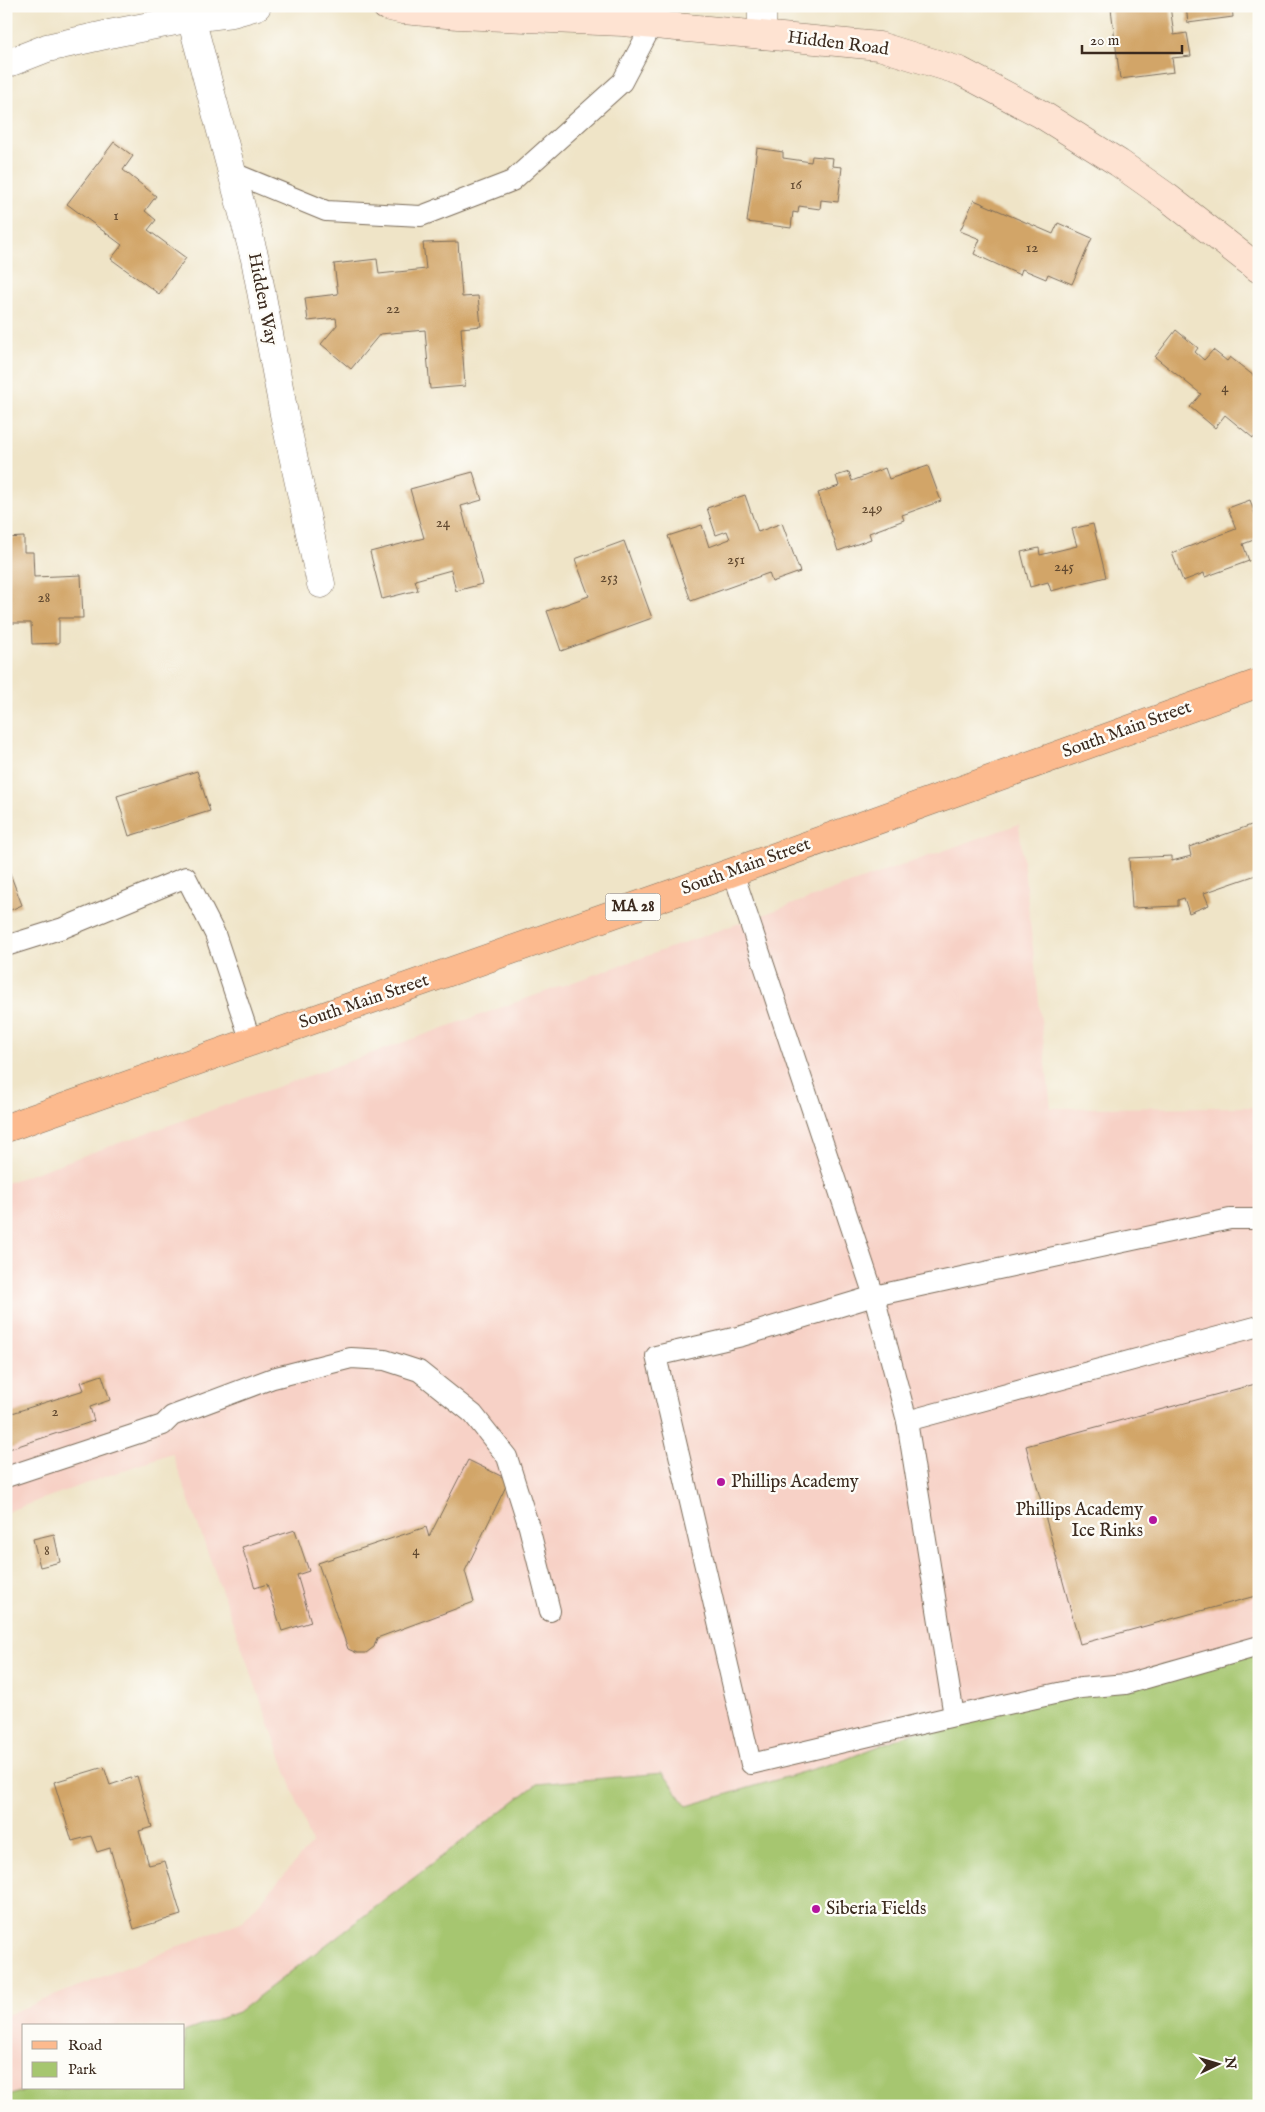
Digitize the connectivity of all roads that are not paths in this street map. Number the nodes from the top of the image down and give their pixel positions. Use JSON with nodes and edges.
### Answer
{"nodes":[{"id":1,"x":258,"y":6,"type":"edge"},
{"id":2,"x":386,"y":6,"type":"edge"},
{"id":3,"x":762,"y":6,"type":"edge"},
{"id":4,"x":471,"y":11,"type":"edge"},
{"id":5,"x":145,"y":16,"type":"edge"},
{"id":6,"x":190,"y":18,"type":"junction"},
{"id":7,"x":652,"y":25,"type":"junction"},
{"id":8,"x":762,"y":35,"type":"junction"},
{"id":9,"x":6,"y":64,"type":"edge"},
{"id":10,"x":231,"y":172,"type":"junction"},
{"id":11,"x":1259,"y":269,"type":"edge"},
{"id":12,"x":321,"y":584,"type":"dead end"},
{"id":13,"x":1259,"y":683,"type":"edge"},
{"id":14,"x":732,"y":872,"type":"junction"},
{"id":15,"x":6,"y":946,"type":"edge"},
{"id":16,"x":251,"y":1042,"type":"junction"},
{"id":17,"x":6,"y":1128,"type":"edge"},
{"id":18,"x":1259,"y":1218,"type":"edge"},
{"id":19,"x":874,"y":1296,"type":"junction"},
{"id":20,"x":1259,"y":1326,"type":"edge"},
{"id":21,"x":907,"y":1421,"type":"junction"},
{"id":22,"x":6,"y":1476,"type":"edge"},
{"id":23,"x":550,"y":1611,"type":"dead end"},
{"id":24,"x":1259,"y":1646,"type":"edge"},
{"id":25,"x":954,"y":1716,"type":"junction"}],
"edges":[{"from":1,"to":6,"type":"street"},
{"from":2,"to":4,"type":"street","name":"Hidden Road"},
{"from":3,"to":8,"type":"street"},
{"from":4,"to":7,"type":"street","name":"Hidden Road"},
{"from":5,"to":6,"type":"street"},
{"from":5,"to":9,"type":"street"},
{"from":6,"to":10,"type":"street","name":"Hidden Way"},
{"from":7,"to":8,"type":"street","name":"Hidden Road"},
{"from":7,"to":10,"type":"lane"},
{"from":8,"to":11,"type":"street","name":"Hidden Road"},
{"from":10,"to":12,"type":"street","name":"Hidden Way"},
{"from":13,"to":14,"type":"main road","name":"South Main Street","number":"MA 28"},
{"from":14,"to":16,"type":"main road","name":"South Main Street","number":"MA 28"},
{"from":14,"to":19,"type":"lane"},
{"from":15,"to":16,"type":"lane"},
{"from":16,"to":17,"type":"main road","name":"South Main Street","number":"MA 28"},
{"from":18,"to":19,"type":"lane"},
{"from":19,"to":21,"type":"lane"},
{"from":19,"to":25,"type":"lane"},
{"from":20,"to":21,"type":"lane"},
{"from":21,"to":25,"type":"lane"},
{"from":22,"to":23,"type":"lane"},
{"from":24,"to":25,"type":"lane"}]}
